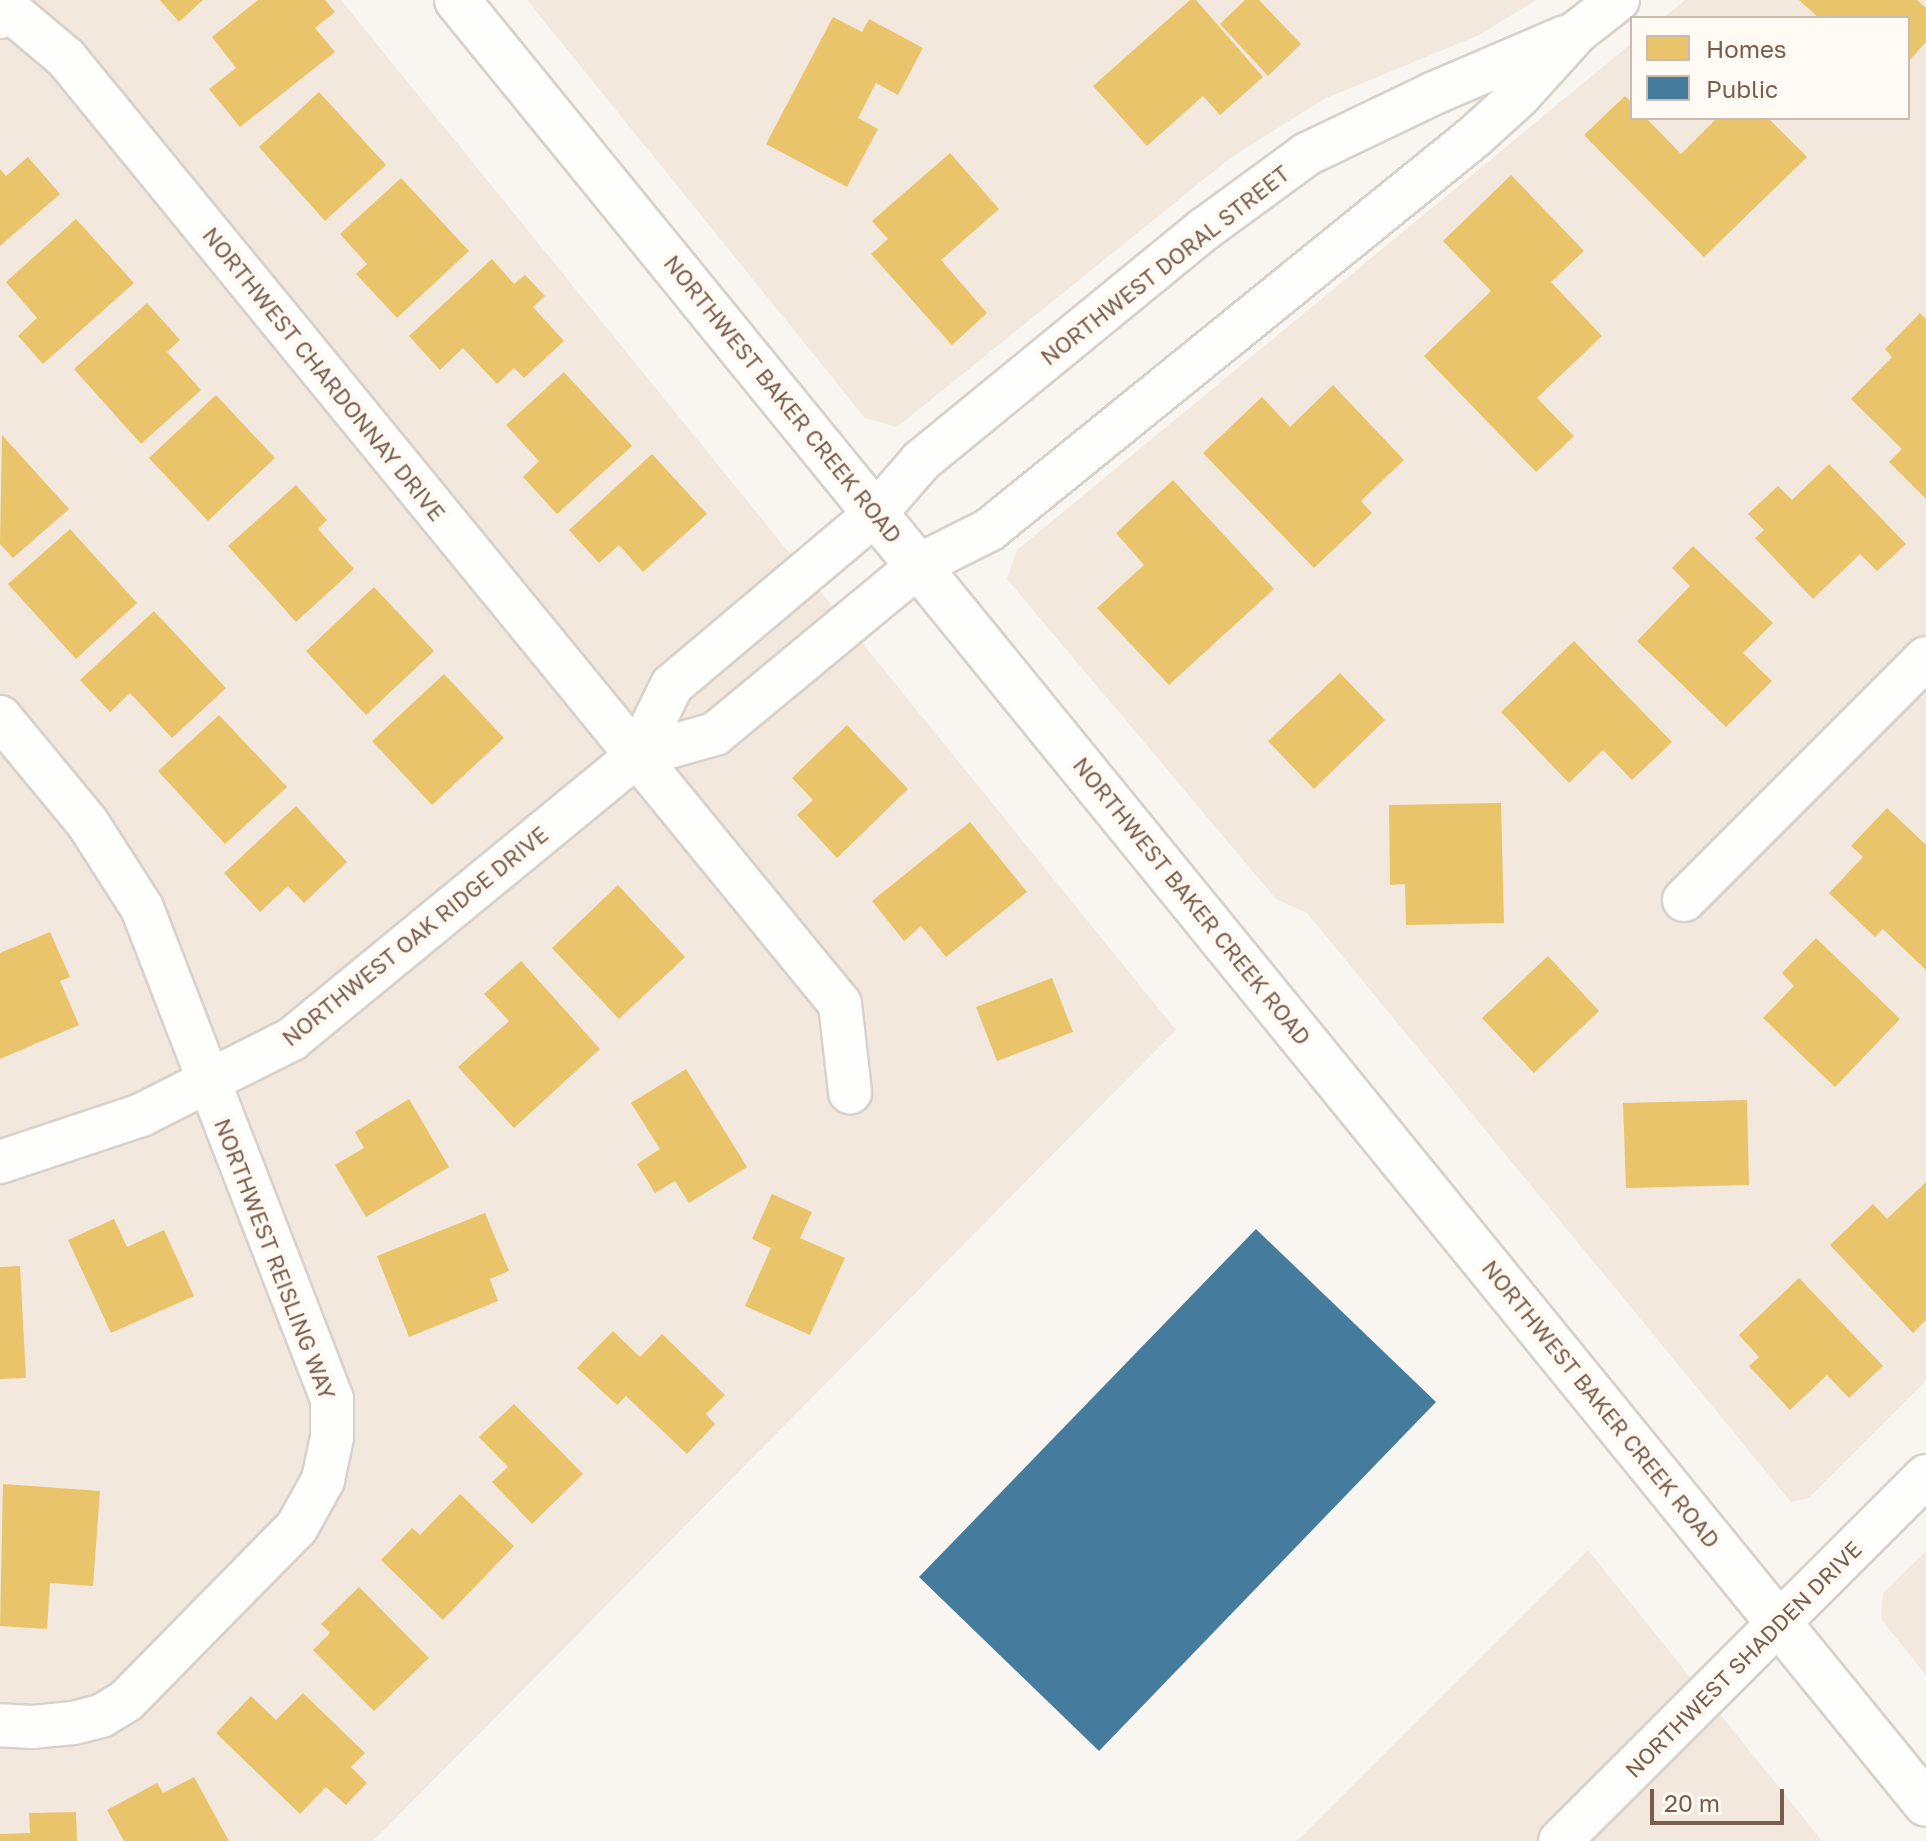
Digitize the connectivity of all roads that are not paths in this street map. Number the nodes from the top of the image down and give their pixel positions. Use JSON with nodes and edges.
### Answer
{"nodes":[{"id":1,"x":457,"y":0,"type":"edge"},
{"id":2,"x":1618,"y":0,"type":"edge"},
{"id":3,"x":0,"y":17,"type":"edge"},
{"id":4,"x":1577,"y":32,"type":"junction"},
{"id":5,"x":876,"y":513,"type":"junction"},
{"id":6,"x":919,"y":565,"type":"junction"},
{"id":7,"x":1926,"y":658,"type":"edge"},
{"id":8,"x":0,"y":717,"type":"edge"},
{"id":9,"x":637,"y":756,"type":"junction"},
{"id":10,"x":1684,"y":900,"type":"dead end"},
{"id":11,"x":208,"y":1083,"type":"junction"},
{"id":12,"x":850,"y":1092,"type":"dead end"},
{"id":13,"x":0,"y":1162,"type":"edge"},
{"id":14,"x":1926,"y":1476,"type":"edge"},
{"id":15,"x":1779,"y":1623,"type":"junction"},
{"id":16,"x":0,"y":1725,"type":"edge"},
{"id":17,"x":1926,"y":1804,"type":"edge"},
{"id":18,"x":1560,"y":1841,"type":"edge"}],
"edges":[{"from":1,"to":5,"type":"main road","name":"NORTHWEST BAKER CREEK ROAD"},
{"from":2,"to":4,"type":"street","name":"NORTHWEST DORAL STREET"},
{"from":3,"to":9,"type":"street","name":"NORTHWEST CHARDONNAY DRIVE"},
{"from":4,"to":5,"type":"street","name":"NORTHWEST DORAL STREET"},
{"from":4,"to":6,"type":"street","name":"NORTHWEST DORAL STREET"},
{"from":5,"to":6,"type":"main road","name":"NORTHWEST BAKER CREEK ROAD"},
{"from":5,"to":9,"type":"street","name":"NORTHWEST OAK RIDGE DRIVE"},
{"from":6,"to":9,"type":"street","name":"NORTHWEST OAK RIDGE DRIVE"},
{"from":6,"to":15,"type":"main road","name":"NORTHWEST BAKER CREEK ROAD"},
{"from":7,"to":10,"type":"street"},
{"from":8,"to":11,"type":"street","name":"NORTHWEST REISLING WAY"},
{"from":9,"to":11,"type":"street","name":"NORTHWEST OAK RIDGE DRIVE"},
{"from":9,"to":12,"type":"street"},
{"from":11,"to":13,"type":"street","name":"NORTHWEST OAK RIDGE DRIVE"},
{"from":11,"to":16,"type":"street","name":"NORTHWEST REISLING WAY"},
{"from":14,"to":15,"type":"street","name":"NORTHWEST SHADDEN DRIVE"},
{"from":15,"to":17,"type":"main road","name":"NORTHWEST BAKER CREEK ROAD"},
{"from":15,"to":18,"type":"street","name":"NORTHWEST SHADDEN DRIVE"}]}
